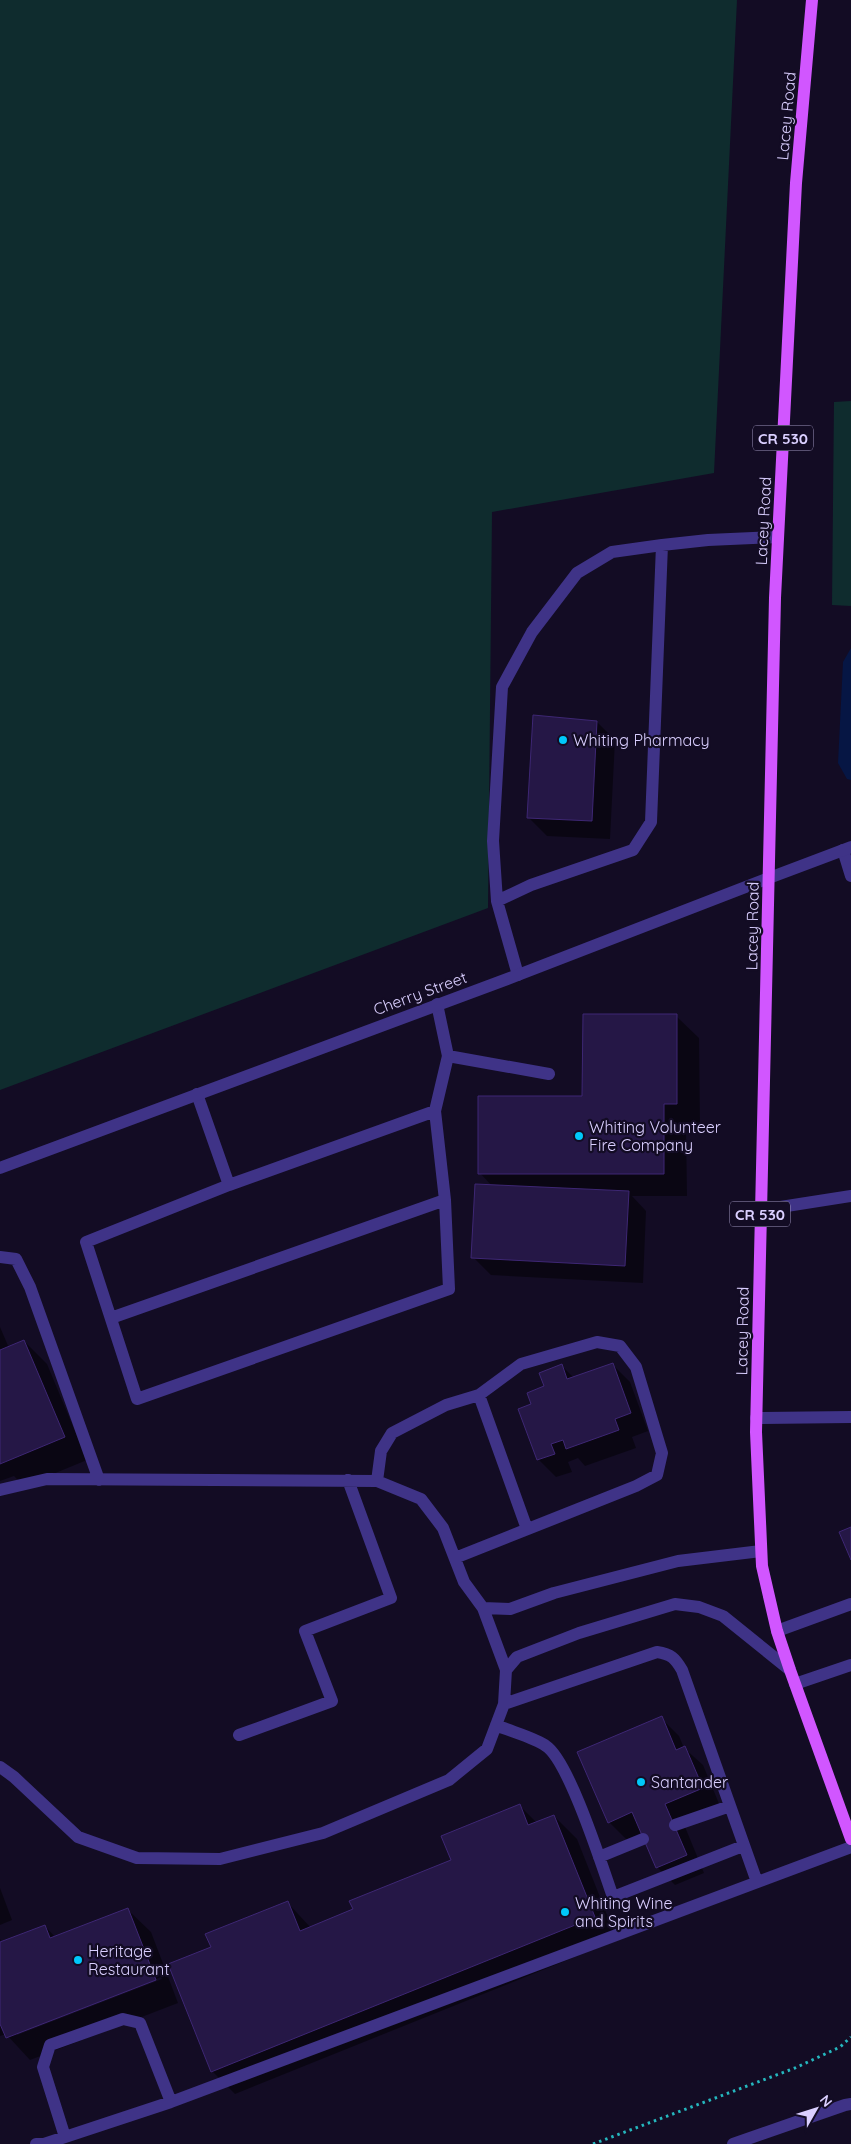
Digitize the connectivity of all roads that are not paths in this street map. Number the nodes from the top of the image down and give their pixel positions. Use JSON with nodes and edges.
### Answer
{"nodes":[{"id":1,"x":812,"y":0,"type":"edge"},
{"id":2,"x":778,"y":537,"type":"junction"},
{"id":3,"x":662,"y":545,"type":"junction"},
{"id":4,"x":847,"y":849,"type":"edge"},
{"id":5,"x":851,"y":876,"type":"edge"},
{"id":6,"x":769,"y":878,"type":"junction"},
{"id":7,"x":497,"y":902,"type":"junction"},
{"id":8,"x":518,"y":975,"type":"junction"},
{"id":9,"x":437,"y":1004,"type":"junction"},
{"id":10,"x":448,"y":1056,"type":"junction"},
{"id":11,"x":549,"y":1074,"type":"dead end"},
{"id":12,"x":198,"y":1094,"type":"junction"},
{"id":13,"x":435,"y":1111,"type":"junction"},
{"id":14,"x":0,"y":1168,"type":"edge"},
{"id":15,"x":229,"y":1185,"type":"junction"},
{"id":16,"x":851,"y":1196,"type":"edge"},
{"id":17,"x":445,"y":1200,"type":"junction"},
{"id":18,"x":760,"y":1210,"type":"junction"},
{"id":19,"x":0,"y":1256,"type":"edge"},
{"id":20,"x":111,"y":1318,"type":"junction"},
{"id":21,"x":479,"y":1395,"type":"junction"},
{"id":22,"x":851,"y":1417,"type":"edge"},
{"id":23,"x":756,"y":1418,"type":"junction"},
{"id":24,"x":99,"y":1480,"type":"junction"},
{"id":25,"x":348,"y":1480,"type":"junction"},
{"id":26,"x":377,"y":1481,"type":"junction"},
{"id":27,"x":0,"y":1490,"type":"edge"},
{"id":28,"x":527,"y":1529,"type":"junction"},
{"id":29,"x":761,"y":1551,"type":"junction"},
{"id":30,"x":455,"y":1558,"type":"junction"},
{"id":31,"x":851,"y":1604,"type":"edge"},
{"id":32,"x":483,"y":1608,"type":"junction"},
{"id":33,"x":777,"y":1631,"type":"junction"},
{"id":34,"x":851,"y":1665,"type":"edge"},
{"id":35,"x":506,"y":1670,"type":"junction"},
{"id":36,"x":790,"y":1670,"type":"junction"},
{"id":37,"x":795,"y":1684,"type":"junction"},
{"id":38,"x":504,"y":1704,"type":"junction"},
{"id":39,"x":496,"y":1725,"type":"junction"},
{"id":40,"x":239,"y":1735,"type":"dead end"},
{"id":41,"x":0,"y":1767,"type":"edge"},
{"id":42,"x":730,"y":1806,"type":"junction"},
{"id":43,"x":675,"y":1825,"type":"dead end"},
{"id":44,"x":643,"y":1839,"type":"dead end"},
{"id":45,"x":851,"y":1839,"type":"edge"},
{"id":46,"x":743,"y":1846,"type":"junction"},
{"id":47,"x":851,"y":1847,"type":"edge"},
{"id":48,"x":599,"y":1857,"type":"junction"},
{"id":49,"x":757,"y":1882,"type":"junction"},
{"id":50,"x":171,"y":2102,"type":"junction"},
{"id":51,"x":849,"y":2102,"type":"edge"},
{"id":52,"x":64,"y":2137,"type":"junction"},
{"id":53,"x":36,"y":2144,"type":"edge"},
{"id":54,"x":733,"y":2144,"type":"edge"}],
"edges":[{"from":1,"to":2,"type":"main road","name":"Lacey Road","number":"CR 530"},
{"from":2,"to":3,"type":"street"},
{"from":2,"to":6,"type":"main road","name":"Lacey Road","number":"CR 530"},
{"from":3,"to":7,"type":"street"},
{"from":3,"to":7,"type":"street"},
{"from":4,"to":5,"type":"street"},
{"from":4,"to":6,"type":"street","name":"Cherry Street"},
{"from":6,"to":8,"type":"street","name":"Cherry Street"},
{"from":6,"to":18,"type":"main road","name":"Lacey Road","number":"CR 530"},
{"from":7,"to":8,"type":"street"},
{"from":8,"to":9,"type":"street","name":"Cherry Street"},
{"from":9,"to":10,"type":"street"},
{"from":9,"to":12,"type":"street","name":"Cherry Street"},
{"from":10,"to":11,"type":"street"},
{"from":10,"to":13,"type":"street"},
{"from":12,"to":14,"type":"street","name":"Cherry Street"},
{"from":12,"to":15,"type":"street"},
{"from":13,"to":15,"type":"street"},
{"from":13,"to":17,"type":"street"},
{"from":15,"to":20,"type":"street"},
{"from":16,"to":18,"type":"street"},
{"from":17,"to":20,"type":"street"},
{"from":17,"to":20,"type":"street"},
{"from":18,"to":23,"type":"main road","name":"Lacey Road","number":"CR 530"},
{"from":19,"to":24,"type":"street"},
{"from":21,"to":26,"type":"street"},
{"from":21,"to":28,"type":"street"},
{"from":21,"to":28,"type":"street"},
{"from":22,"to":23,"type":"street"},
{"from":23,"to":29,"type":"main road","name":"Lacey Road","number":"CR 530"},
{"from":24,"to":25,"type":"street"},
{"from":24,"to":27,"type":"street"},
{"from":25,"to":26,"type":"street"},
{"from":25,"to":40,"type":"street"},
{"from":26,"to":30,"type":"street"},
{"from":28,"to":30,"type":"street"},
{"from":29,"to":32,"type":"street"},
{"from":29,"to":33,"type":"main road","name":"Lacey Road","number":"CR 530"},
{"from":30,"to":32,"type":"street"},
{"from":31,"to":33,"type":"street"},
{"from":32,"to":35,"type":"street"},
{"from":33,"to":36,"type":"main road","name":"Lacey Road","number":"CR 530"},
{"from":34,"to":37,"type":"street"},
{"from":35,"to":36,"type":"street"},
{"from":35,"to":38,"type":"street"},
{"from":36,"to":37,"type":"main road","name":"Lacey Road","number":"CR 530"},
{"from":37,"to":45,"type":"main road","name":"Lacey Road","number":"CR 530"},
{"from":38,"to":39,"type":"street"},
{"from":38,"to":42,"type":"street"},
{"from":39,"to":41,"type":"street"},
{"from":39,"to":48,"type":"street"},
{"from":42,"to":43,"type":"street"},
{"from":42,"to":46,"type":"street"},
{"from":44,"to":48,"type":"street"},
{"from":46,"to":48,"type":"street"},
{"from":46,"to":49,"type":"street"},
{"from":47,"to":49,"type":"street"},
{"from":49,"to":50,"type":"street"},
{"from":50,"to":52,"type":"street"},
{"from":50,"to":52,"type":"street"},
{"from":51,"to":54,"type":"street"},
{"from":52,"to":53,"type":"street"}]}
